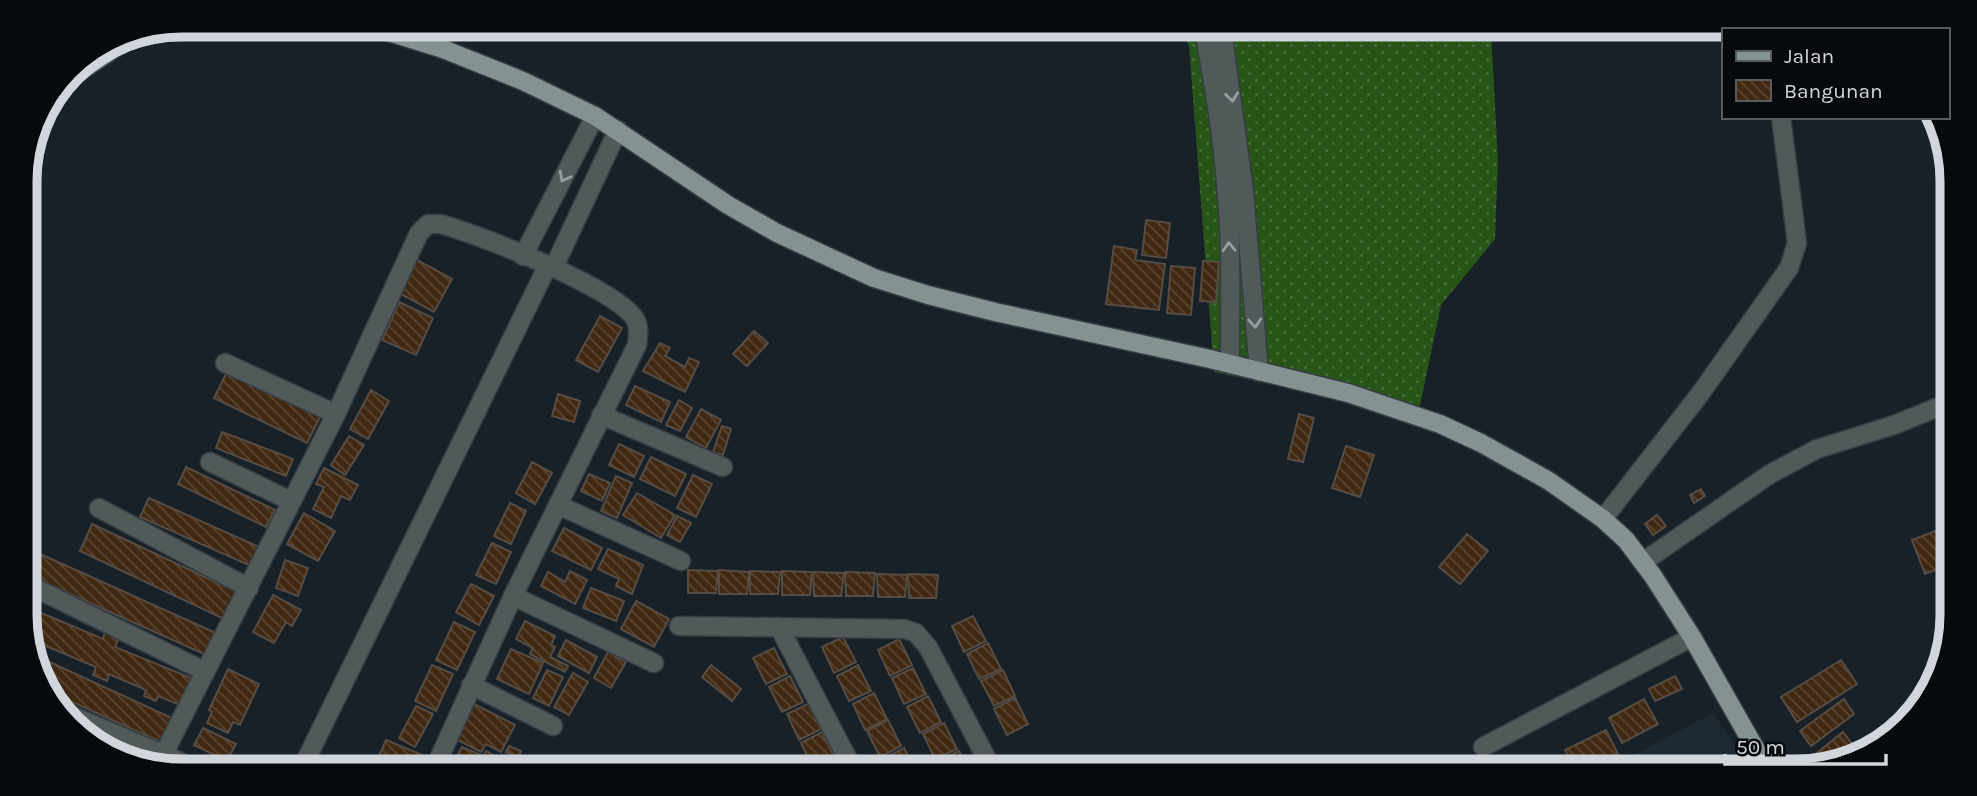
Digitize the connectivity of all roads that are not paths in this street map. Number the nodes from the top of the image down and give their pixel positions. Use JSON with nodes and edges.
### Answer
{"nodes":[{"id":1,"x":404,"y":37,"type":"edge"},
{"id":2,"x":441,"y":37,"type":"edge"},
{"id":3,"x":1205,"y":37,"type":"edge"},
{"id":4,"x":1223,"y":37,"type":"edge"},
{"id":5,"x":443,"y":49,"type":"junction"},
{"id":6,"x":595,"y":116,"type":"junction"},
{"id":7,"x":1781,"y":119,"type":"edge"},
{"id":8,"x":618,"y":130,"type":"junction"},
{"id":9,"x":523,"y":256,"type":"junction"},
{"id":10,"x":551,"y":266,"type":"junction"},
{"id":11,"x":225,"y":363,"type":"dead end"},
{"id":12,"x":1230,"y":364,"type":"junction"},
{"id":13,"x":1259,"y":372,"type":"junction"},
{"id":14,"x":1940,"y":406,"type":"edge"},
{"id":15,"x":336,"y":414,"type":"junction"},
{"id":16,"x":601,"y":415,"type":"junction"},
{"id":17,"x":210,"y":462,"type":"dead end"},
{"id":18,"x":723,"y":467,"type":"dead end"},
{"id":19,"x":291,"y":501,"type":"junction"},
{"id":20,"x":558,"y":505,"type":"junction"},
{"id":21,"x":99,"y":508,"type":"dead end"},
{"id":22,"x":1603,"y":519,"type":"junction"},
{"id":23,"x":681,"y":561,"type":"dead end"},
{"id":24,"x":1643,"y":562,"type":"junction"},
{"id":25,"x":37,"y":589,"type":"edge"},
{"id":26,"x":249,"y":589,"type":"junction"},
{"id":27,"x":513,"y":596,"type":"junction"},
{"id":28,"x":679,"y":626,"type":"dead end"},
{"id":29,"x":779,"y":627,"type":"junction"},
{"id":30,"x":1692,"y":637,"type":"junction"},
{"id":31,"x":654,"y":663,"type":"dead end"},
{"id":32,"x":204,"y":671,"type":"junction"},
{"id":33,"x":471,"y":685,"type":"junction"},
{"id":34,"x":554,"y":726,"type":"dead end"},
{"id":35,"x":91,"y":727,"type":"edge"},
{"id":36,"x":1483,"y":747,"type":"dead end"},
{"id":37,"x":158,"y":757,"type":"edge"},
{"id":38,"x":162,"y":758,"type":"edge"},
{"id":39,"x":306,"y":759,"type":"edge"},
{"id":40,"x":439,"y":759,"type":"edge"},
{"id":41,"x":848,"y":759,"type":"edge"},
{"id":42,"x":988,"y":759,"type":"edge"},
{"id":43,"x":1761,"y":759,"type":"edge"}],
"edges":[{"from":1,"to":5,"type":"main road"},
{"from":2,"to":5,"type":"street"},
{"from":12,"to":3,"type":"street","one_way":true},
{"from":4,"to":13,"type":"street","one_way":true},
{"from":5,"to":6,"type":"main road"},
{"from":6,"to":8,"type":"main road"},
{"from":6,"to":9,"type":"street","one_way":true},
{"from":7,"to":22,"type":"street"},
{"from":8,"to":10,"type":"street"},
{"from":8,"to":12,"type":"main road"},
{"from":9,"to":10,"type":"street"},
{"from":9,"to":15,"type":"street"},
{"from":10,"to":16,"type":"street"},
{"from":10,"to":39,"type":"street"},
{"from":11,"to":15,"type":"street"},
{"from":12,"to":13,"type":"main road"},
{"from":13,"to":22,"type":"main road"},
{"from":14,"to":24,"type":"street"},
{"from":15,"to":19,"type":"street"},
{"from":16,"to":18,"type":"street"},
{"from":16,"to":20,"type":"street"},
{"from":17,"to":19,"type":"street"},
{"from":19,"to":26,"type":"street"},
{"from":20,"to":23,"type":"street"},
{"from":20,"to":27,"type":"street"},
{"from":21,"to":26,"type":"street"},
{"from":22,"to":24,"type":"main road"},
{"from":24,"to":30,"type":"main road"},
{"from":25,"to":32,"type":"street"},
{"from":26,"to":32,"type":"street"},
{"from":27,"to":31,"type":"street"},
{"from":27,"to":33,"type":"street"},
{"from":28,"to":29,"type":"street"},
{"from":29,"to":41,"type":"street"},
{"from":29,"to":42,"type":"street"},
{"from":30,"to":36,"type":"street"},
{"from":30,"to":43,"type":"main road"},
{"from":32,"to":38,"type":"street"},
{"from":33,"to":34,"type":"street"},
{"from":33,"to":40,"type":"street"},
{"from":35,"to":37,"type":"street"}]}
